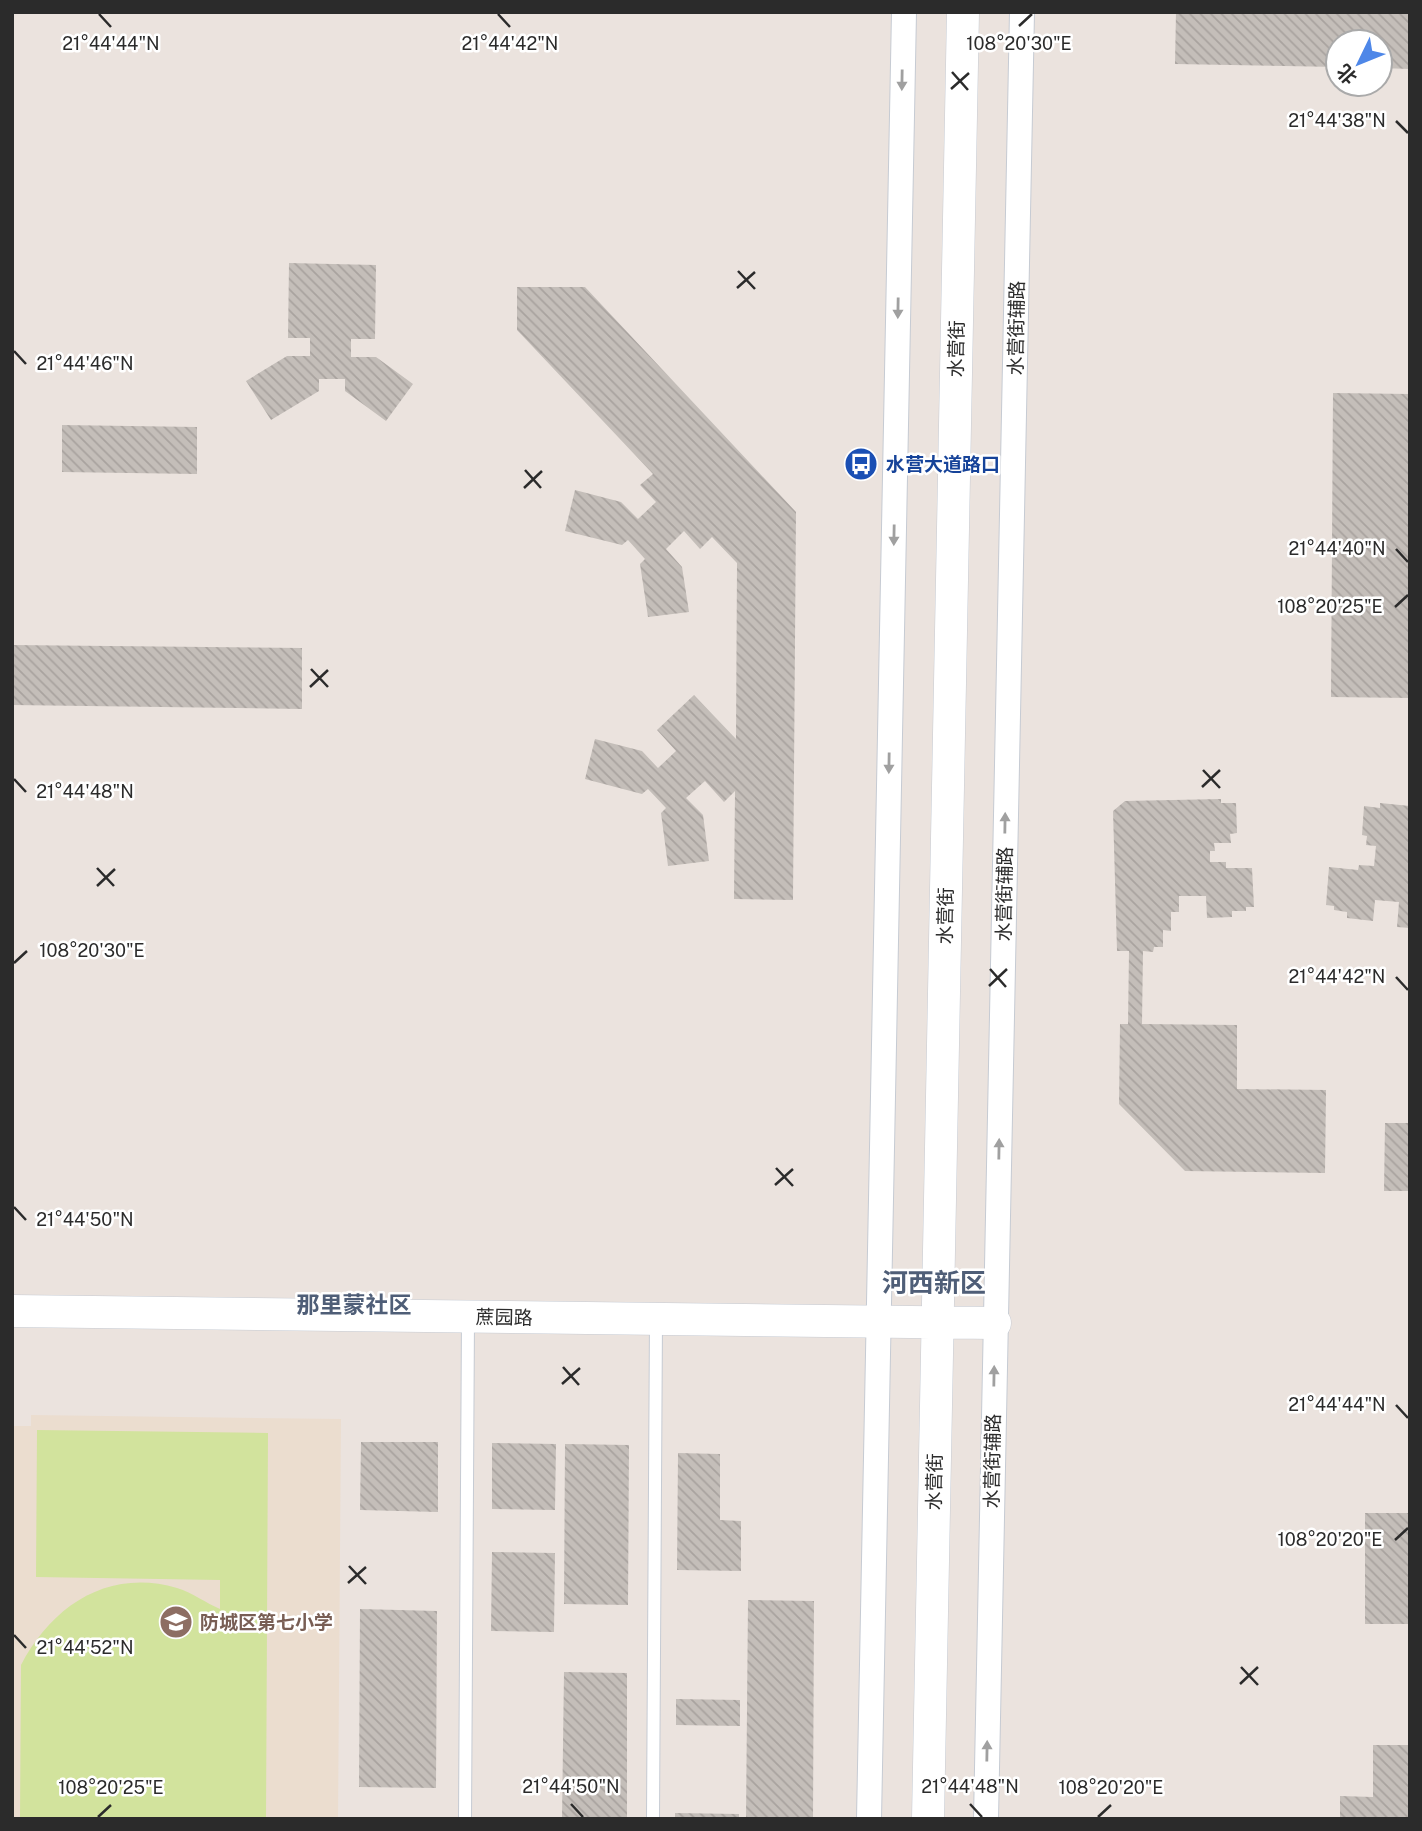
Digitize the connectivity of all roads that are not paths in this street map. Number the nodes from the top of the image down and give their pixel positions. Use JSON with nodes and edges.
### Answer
{"nodes":[{"id":1,"x":904,"y":12,"type":"edge"},
{"id":2,"x":963,"y":12,"type":"edge"},
{"id":3,"x":1022,"y":12,"type":"edge"},
{"id":4,"x":12,"y":1311,"type":"edge"},
{"id":5,"x":468,"y":1316,"type":"junction"},
{"id":6,"x":656,"y":1319,"type":"junction"},
{"id":7,"x":879,"y":1322,"type":"junction"},
{"id":8,"x":937,"y":1323,"type":"junction"},
{"id":9,"x":995,"y":1323,"type":"junction"},
{"id":10,"x":465,"y":1819,"type":"edge"},
{"id":11,"x":653,"y":1819,"type":"edge"},
{"id":12,"x":869,"y":1819,"type":"edge"},
{"id":13,"x":928,"y":1819,"type":"edge"},
{"id":14,"x":986,"y":1819,"type":"edge"}],
"edges":[{"from":1,"to":7,"type":"street","one_way":true},
{"from":2,"to":8,"type":"street","name":"水营街"},
{"from":9,"to":3,"type":"street","name":"水营街辅路","one_way":true},
{"from":4,"to":5,"type":"street","name":"蔗园路"},
{"from":5,"to":6,"type":"street","name":"蔗园路"},
{"from":5,"to":10,"type":"lane"},
{"from":6,"to":7,"type":"street","name":"蔗园路"},
{"from":6,"to":11,"type":"lane"},
{"from":7,"to":8,"type":"street","name":"蔗园路"},
{"from":7,"to":12,"type":"street"},
{"from":8,"to":9,"type":"street","name":"蔗园路"},
{"from":8,"to":13,"type":"street","name":"水营街"},
{"from":14,"to":9,"type":"street","name":"水营街辅路","one_way":true}]}
